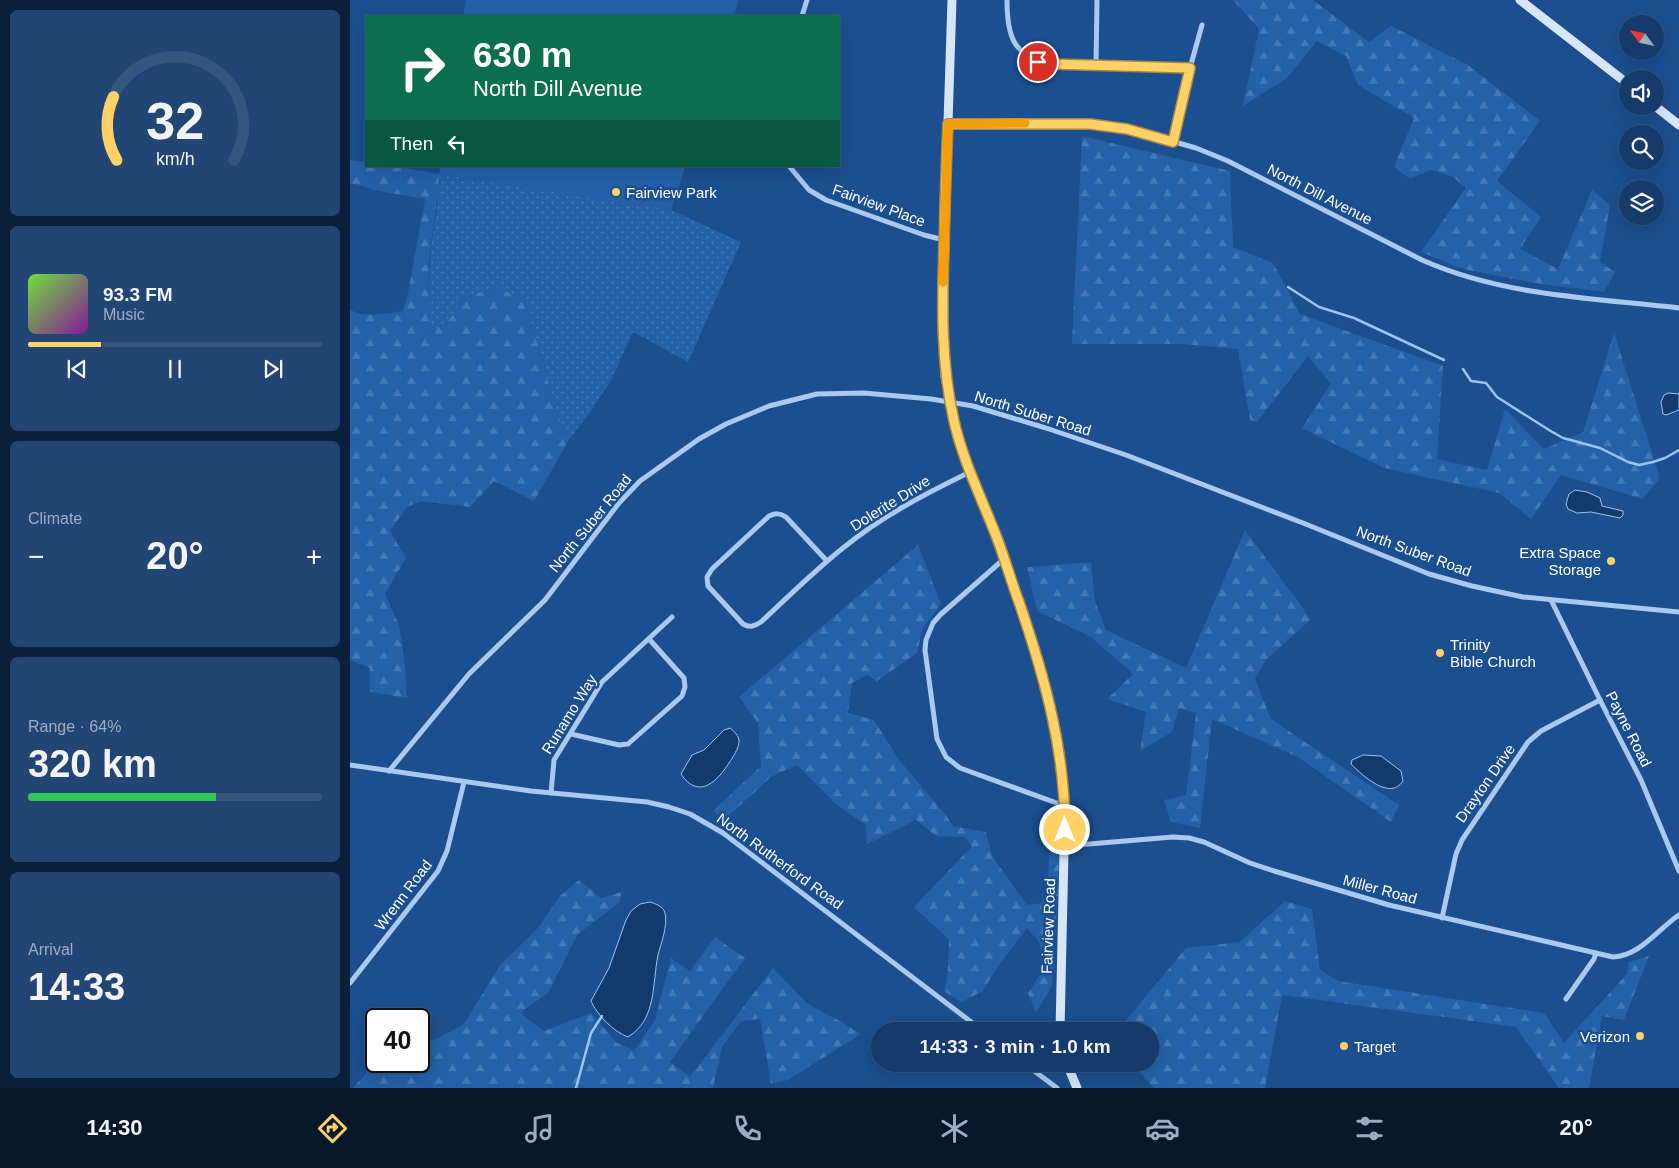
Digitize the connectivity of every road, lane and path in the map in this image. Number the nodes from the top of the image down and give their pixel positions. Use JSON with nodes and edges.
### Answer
{"nodes":[{"id":1,"x":807,"y":0,"type":"edge"},
{"id":2,"x":952,"y":0,"type":"edge"},
{"id":3,"x":1007,"y":0,"type":"edge"},
{"id":4,"x":1098,"y":0,"type":"edge"},
{"id":5,"x":1520,"y":0,"type":"edge"},
{"id":6,"x":802,"y":15,"type":"edge"},
{"id":7,"x":1202,"y":25,"type":"dead end"},
{"id":8,"x":1096,"y":66,"type":"junction"},
{"id":9,"x":1190,"y":68,"type":"junction"},
{"id":10,"x":1619,"y":77,"type":"edge"},
{"id":11,"x":1664,"y":113,"type":"edge"},
{"id":12,"x":948,"y":124,"type":"junction"},
{"id":13,"x":1679,"y":125,"type":"edge"},
{"id":14,"x":1173,"y":142,"type":"junction"},
{"id":15,"x":789,"y":167,"type":"edge"},
{"id":16,"x":944,"y":240,"type":"junction"},
{"id":17,"x":1679,"y":308,"type":"edge"},
{"id":18,"x":950,"y":402,"type":"junction"},
{"id":19,"x":970,"y":472,"type":"junction"},
{"id":20,"x":1004,"y":559,"type":"junction"},
{"id":21,"x":827,"y":561,"type":"junction"},
{"id":22,"x":1551,"y":600,"type":"junction"},
{"id":23,"x":1679,"y":612,"type":"edge"},
{"id":24,"x":672,"y":617,"type":"dead end"},
{"id":25,"x":649,"y":639,"type":"junction"},
{"id":26,"x":1600,"y":700,"type":"junction"},
{"id":27,"x":571,"y":734,"type":"junction"},
{"id":28,"x":350,"y":766,"type":"edge"},
{"id":29,"x":389,"y":771,"type":"junction"},
{"id":30,"x":464,"y":782,"type":"junction"},
{"id":31,"x":551,"y":793,"type":"junction"},
{"id":32,"x":1064,"y":806,"type":"junction"},
{"id":33,"x":1065,"y":846,"type":"junction"},
{"id":34,"x":1679,"y":871,"type":"edge"},
{"id":35,"x":1679,"y":915,"type":"edge"},
{"id":36,"x":1442,"y":918,"type":"junction"},
{"id":37,"x":1596,"y":953,"type":"junction"},
{"id":38,"x":350,"y":983,"type":"edge"},
{"id":39,"x":1566,"y":999,"type":"dead end"},
{"id":40,"x":971,"y":1022,"type":"edge"},
{"id":41,"x":1060,"y":1022,"type":"edge"},
{"id":42,"x":1036,"y":1072,"type":"edge"},
{"id":43,"x":1071,"y":1072,"type":"edge"},
{"id":44,"x":1057,"y":1088,"type":"edge"},
{"id":45,"x":1078,"y":1088,"type":"edge"}],
"edges":[{"from":1,"to":6,"type":"street"},
{"from":2,"to":12,"type":"street","name":"Fairview Road"},
{"from":3,"to":8,"type":"street"},
{"from":4,"to":8,"type":"street"},
{"from":5,"to":10,"type":"street"},
{"from":7,"to":9,"type":"street"},
{"from":8,"to":9,"type":"street"},
{"from":9,"to":14,"type":"street"},
{"from":11,"to":13,"type":"street"},
{"from":12,"to":14,"type":"street","name":"North Dill Avenue"},
{"from":12,"to":16,"type":"street","name":"Fairview Road"},
{"from":14,"to":17,"type":"street","name":"North Dill Avenue"},
{"from":15,"to":16,"type":"street","name":"Fairview Place"},
{"from":16,"to":18,"type":"street","name":"Fairview Road"},
{"from":18,"to":19,"type":"street","name":"Fairview Road"},
{"from":18,"to":22,"type":"street","name":"North Suber Road"},
{"from":18,"to":29,"type":"street","name":"North Suber Road"},
{"from":19,"to":20,"type":"street","name":"Fairview Road"},
{"from":19,"to":21,"type":"street","name":"Dolerite Drive"},
{"from":20,"to":32,"type":"street","name":"Fairview Road"},
{"from":20,"to":32,"type":"street"},
{"from":21,"to":21,"type":"street","name":"Dolerite Drive"},
{"from":22,"to":23,"type":"street","name":"North Suber Road"},
{"from":22,"to":26,"type":"street","name":"Payne Road"},
{"from":24,"to":25,"type":"street","name":"Runamo Way"},
{"from":25,"to":27,"type":"street","name":"Runamo Way"},
{"from":25,"to":27,"type":"street"},
{"from":26,"to":34,"type":"street","name":"Payne Road"},
{"from":26,"to":36,"type":"street","name":"Drayton Drive"},
{"from":27,"to":31,"type":"street","name":"Runamo Way"},
{"from":28,"to":29,"type":"street","name":"North Rutherford Road"},
{"from":29,"to":30,"type":"street","name":"North Rutherford Road"},
{"from":30,"to":31,"type":"street","name":"North Rutherford Road"},
{"from":30,"to":38,"type":"street","name":"Wrenn Road"},
{"from":31,"to":40,"type":"street","name":"North Rutherford Road"},
{"from":32,"to":33,"type":"street","name":"Fairview Road"},
{"from":33,"to":36,"type":"street","name":"Miller Road"},
{"from":33,"to":41,"type":"street","name":"Fairview Road"},
{"from":35,"to":37,"type":"street","name":"Miller Road"},
{"from":36,"to":37,"type":"street","name":"Miller Road"},
{"from":37,"to":39,"type":"street"},
{"from":42,"to":44,"type":"street"},
{"from":43,"to":45,"type":"street"}]}
